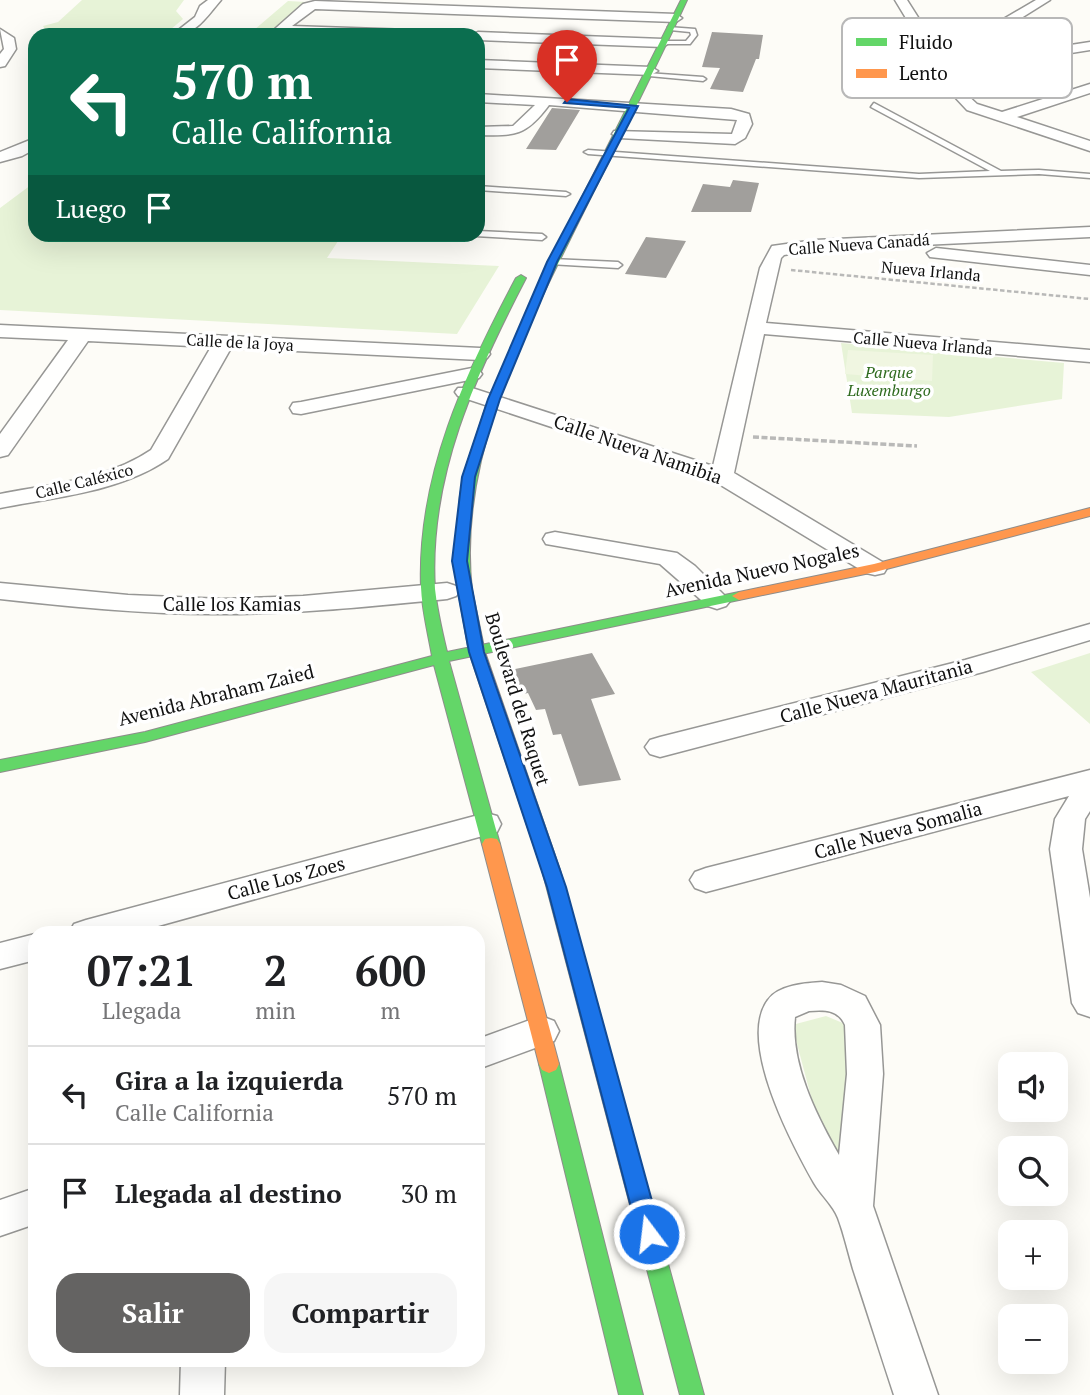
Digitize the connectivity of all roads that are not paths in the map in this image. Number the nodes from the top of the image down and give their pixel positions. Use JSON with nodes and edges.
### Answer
{"nodes":[{"id":1,"x":215,"y":0,"type":"edge"},
{"id":2,"x":666,"y":0,"type":"edge"},
{"id":3,"x":684,"y":0,"type":"edge"},
{"id":4,"x":901,"y":0,"type":"edge"},
{"id":5,"x":1044,"y":0,"type":"edge"},
{"id":6,"x":912,"y":18,"type":"edge"},
{"id":7,"x":1016,"y":18,"type":"edge"},
{"id":8,"x":188,"y":28,"type":"edge"},
{"id":9,"x":283,"y":28,"type":"edge"},
{"id":10,"x":666,"y":30,"type":"junction"},
{"id":11,"x":0,"y":33,"type":"edge"},
{"id":12,"x":485,"y":36,"type":"edge"},
{"id":13,"x":643,"y":43,"type":"junction"},
{"id":14,"x":1090,"y":46,"type":"edge"},
{"id":15,"x":1072,"y":48,"type":"edge"},
{"id":16,"x":0,"y":63,"type":"edge"},
{"id":17,"x":485,"y":65,"type":"edge"},
{"id":18,"x":650,"y":73,"type":"junction"},
{"id":19,"x":703,"y":79,"type":"dead end"},
{"id":20,"x":1090,"y":88,"type":"edge"},
{"id":21,"x":618,"y":93,"type":"junction"},
{"id":22,"x":1072,"y":94,"type":"edge"},
{"id":23,"x":485,"y":98,"type":"edge"},
{"id":24,"x":962,"y":98,"type":"edge"},
{"id":25,"x":1060,"y":98,"type":"edge"},
{"id":26,"x":545,"y":101,"type":"junction"},
{"id":27,"x":874,"y":105,"type":"dead end"},
{"id":28,"x":634,"y":106,"type":"junction"},
{"id":29,"x":999,"y":118,"type":"junction"},
{"id":30,"x":485,"y":131,"type":"edge"},
{"id":31,"x":1090,"y":132,"type":"edge"},
{"id":32,"x":619,"y":134,"type":"junction"},
{"id":33,"x":596,"y":137,"type":"dead end"},
{"id":34,"x":1064,"y":137,"type":"junction"},
{"id":35,"x":1090,"y":146,"type":"edge"},
{"id":36,"x":28,"y":147,"type":"edge"},
{"id":37,"x":609,"y":154,"type":"junction"},
{"id":38,"x":0,"y":157,"type":"edge"},
{"id":39,"x":586,"y":158,"type":"joint"},
{"id":40,"x":1000,"y":173,"type":"junction"},
{"id":41,"x":1090,"y":176,"type":"edge"},
{"id":42,"x":485,"y":188,"type":"edge"},
{"id":43,"x":566,"y":194,"type":"dead end"},
{"id":44,"x":1090,"y":232,"type":"edge"},
{"id":45,"x":1040,"y":234,"type":"junction"},
{"id":46,"x":485,"y":235,"type":"edge"},
{"id":47,"x":539,"y":243,"type":"joint"},
{"id":48,"x":855,"y":244,"type":"junction"},
{"id":49,"x":552,"y":262,"type":"junction"},
{"id":50,"x":618,"y":265,"type":"dead end"},
{"id":51,"x":1048,"y":265,"type":"junction"},
{"id":52,"x":1090,"y":270,"type":"edge"},
{"id":53,"x":756,"y":328,"type":"junction"},
{"id":54,"x":0,"y":331,"type":"edge"},
{"id":55,"x":82,"y":335,"type":"junction"},
{"id":56,"x":224,"y":342,"type":"junction"},
{"id":57,"x":480,"y":354,"type":"junction"},
{"id":58,"x":1090,"y":356,"type":"edge"},
{"id":59,"x":469,"y":383,"type":"junction"},
{"id":60,"x":494,"y":399,"type":"junction"},
{"id":61,"x":301,"y":408,"type":"dead end"},
{"id":62,"x":0,"y":450,"type":"edge"},
{"id":63,"x":722,"y":476,"type":"junction"},
{"id":64,"x":0,"y":501,"type":"edge"},
{"id":65,"x":1090,"y":512,"type":"edge"},
{"id":66,"x":555,"y":539,"type":"dead end"},
{"id":67,"x":875,"y":568,"type":"junction"},
{"id":68,"x":463,"y":589,"type":"junction"},
{"id":69,"x":0,"y":591,"type":"edge"},
{"id":70,"x":428,"y":593,"type":"junction"},
{"id":71,"x":717,"y":601,"type":"junction"},
{"id":72,"x":1090,"y":632,"type":"edge"},
{"id":73,"x":477,"y":652,"type":"junction"},
{"id":74,"x":441,"y":658,"type":"junction"},
{"id":75,"x":660,"y":747,"type":"dead end"},
{"id":76,"x":0,"y":766,"type":"edge"},
{"id":77,"x":1090,"y":780,"type":"edge"},
{"id":78,"x":1090,"y":786,"type":"edge"},
{"id":79,"x":486,"y":824,"type":"junction"},
{"id":80,"x":706,"y":880,"type":"dead end"},
{"id":81,"x":112,"y":926,"type":"edge"},
{"id":82,"x":28,"y":949,"type":"edge"},
{"id":83,"x":0,"y":956,"type":"edge"},
{"id":84,"x":1090,"y":1003,"type":"edge"},
{"id":85,"x":541,"y":1031,"type":"junction"},
{"id":86,"x":485,"y":1051,"type":"edge"},
{"id":87,"x":853,"y":1206,"type":"junction"},
{"id":88,"x":28,"y":1208,"type":"edge"},
{"id":89,"x":0,"y":1218,"type":"edge"},
{"id":90,"x":203,"y":1367,"type":"edge"},
{"id":91,"x":202,"y":1395,"type":"edge"},
{"id":92,"x":631,"y":1395,"type":"edge"},
{"id":93,"x":692,"y":1395,"type":"edge"},
{"id":94,"x":916,"y":1395,"type":"edge"}],
"edges":[{"from":1,"to":8,"type":"street"},
{"from":2,"to":10,"type":"street","name":"Boulevard del Raquet"},
{"from":3,"to":10,"type":"street","name":"Boulevard del Raquet"},
{"from":4,"to":6,"type":"street"},
{"from":5,"to":7,"type":"street"},
{"from":9,"to":10,"type":"street"},
{"from":10,"to":13,"type":"street","name":"Boulevard del Raquet"},
{"from":10,"to":13,"type":"street"},
{"from":10,"to":18,"type":"street","name":"Boulevard del Raquet"},
{"from":11,"to":16,"type":"street"},
{"from":12,"to":13,"type":"street"},
{"from":13,"to":21,"type":"street","name":"Boulevard del Raquet"},
{"from":14,"to":15,"type":"street"},
{"from":17,"to":21,"type":"street"},
{"from":18,"to":19,"type":"lane"},
{"from":18,"to":21,"type":"street"},
{"from":18,"to":28,"type":"street","name":"Boulevard del Raquet"},
{"from":20,"to":22,"type":"street"},
{"from":21,"to":26,"type":"street"},
{"from":21,"to":28,"type":"street"},
{"from":23,"to":26,"type":"street"},
{"from":24,"to":29,"type":"street"},
{"from":25,"to":29,"type":"street"},
{"from":26,"to":30,"type":"street"},
{"from":27,"to":40,"type":"lane"},
{"from":28,"to":32,"type":"street","name":"Boulevard del Raquet"},
{"from":28,"to":32,"type":"street"},
{"from":29,"to":34,"type":"street"},
{"from":31,"to":34,"type":"street"},
{"from":32,"to":37,"type":"street","name":"Boulevard del Raquet"},
{"from":33,"to":39,"type":"street"},
{"from":34,"to":35,"type":"street"},
{"from":36,"to":38,"type":"street"},
{"from":37,"to":39,"type":"lane"},
{"from":37,"to":40,"type":"lane"},
{"from":37,"to":49,"type":"street","name":"Boulevard del Raquet"},
{"from":40,"to":41,"type":"lane"},
{"from":42,"to":43,"type":"lane"},
{"from":44,"to":45,"type":"street","name":"Calle Nueva Canadá"},
{"from":45,"to":48,"type":"street","name":"Calle Nueva Canadá"},
{"from":45,"to":51,"type":"street"},
{"from":46,"to":47,"type":"lane"},
{"from":47,"to":57,"type":"street"},
{"from":48,"to":51,"type":"street"},
{"from":48,"to":53,"type":"street","name":"Calle Nueva Canadá"},
{"from":49,"to":50,"type":"lane"},
{"from":49,"to":60,"type":"street","name":"Boulevard del Raquet"},
{"from":51,"to":52,"type":"street"},
{"from":53,"to":58,"type":"street","name":"Calle Nueva Irlanda"},
{"from":53,"to":63,"type":"street","name":"Calle Nueva Canadá"},
{"from":54,"to":55,"type":"street","name":"Calle de la Joya"},
{"from":55,"to":56,"type":"street","name":"Calle de la Joya"},
{"from":55,"to":62,"type":"street"},
{"from":56,"to":57,"type":"street","name":"Calle de la Joya"},
{"from":56,"to":64,"type":"street","name":"Calle Caléxico"},
{"from":57,"to":59,"type":"street"},
{"from":59,"to":60,"type":"street","name":"Calle Nueva Namibia"},
{"from":59,"to":61,"type":"street"},
{"from":59,"to":70,"type":"street"},
{"from":60,"to":63,"type":"street","name":"Calle Nueva Namibia"},
{"from":60,"to":68,"type":"street","name":"Boulevard del Raquet"},
{"from":63,"to":67,"type":"street","name":"Calle Nueva Namibia"},
{"from":65,"to":67,"type":"street","name":"Avenida Nuevo Nogales"},
{"from":66,"to":71,"type":"street"},
{"from":67,"to":71,"type":"street","name":"Avenida Nuevo Nogales"},
{"from":68,"to":70,"type":"street","name":"Calle los Kamias"},
{"from":68,"to":73,"type":"street","name":"Boulevard del Raquet"},
{"from":69,"to":70,"type":"street","name":"Calle los Kamias"},
{"from":70,"to":74,"type":"street"},
{"from":71,"to":73,"type":"street","name":"Avenida Nuevo Nogales"},
{"from":72,"to":75,"type":"street","name":"Calle Nueva Mauritania"},
{"from":73,"to":74,"type":"street","name":"Avenida Nuevo Nogales"},
{"from":73,"to":93,"type":"street","name":"Boulevard del Raquet"},
{"from":74,"to":76,"type":"street","name":"Avenida Abraham Zaied"},
{"from":74,"to":79,"type":"street"},
{"from":77,"to":80,"type":"street","name":"Calle Nueva Somalia"},
{"from":78,"to":84,"type":"street"},
{"from":79,"to":81,"type":"street","name":"Calle Los Zoes"},
{"from":79,"to":85,"type":"street"},
{"from":82,"to":83,"type":"street"},
{"from":85,"to":86,"type":"street"},
{"from":85,"to":92,"type":"street"},
{"from":87,"to":87,"type":"street"},
{"from":87,"to":94,"type":"street"},
{"from":88,"to":89,"type":"street"},
{"from":90,"to":91,"type":"street"}]}
